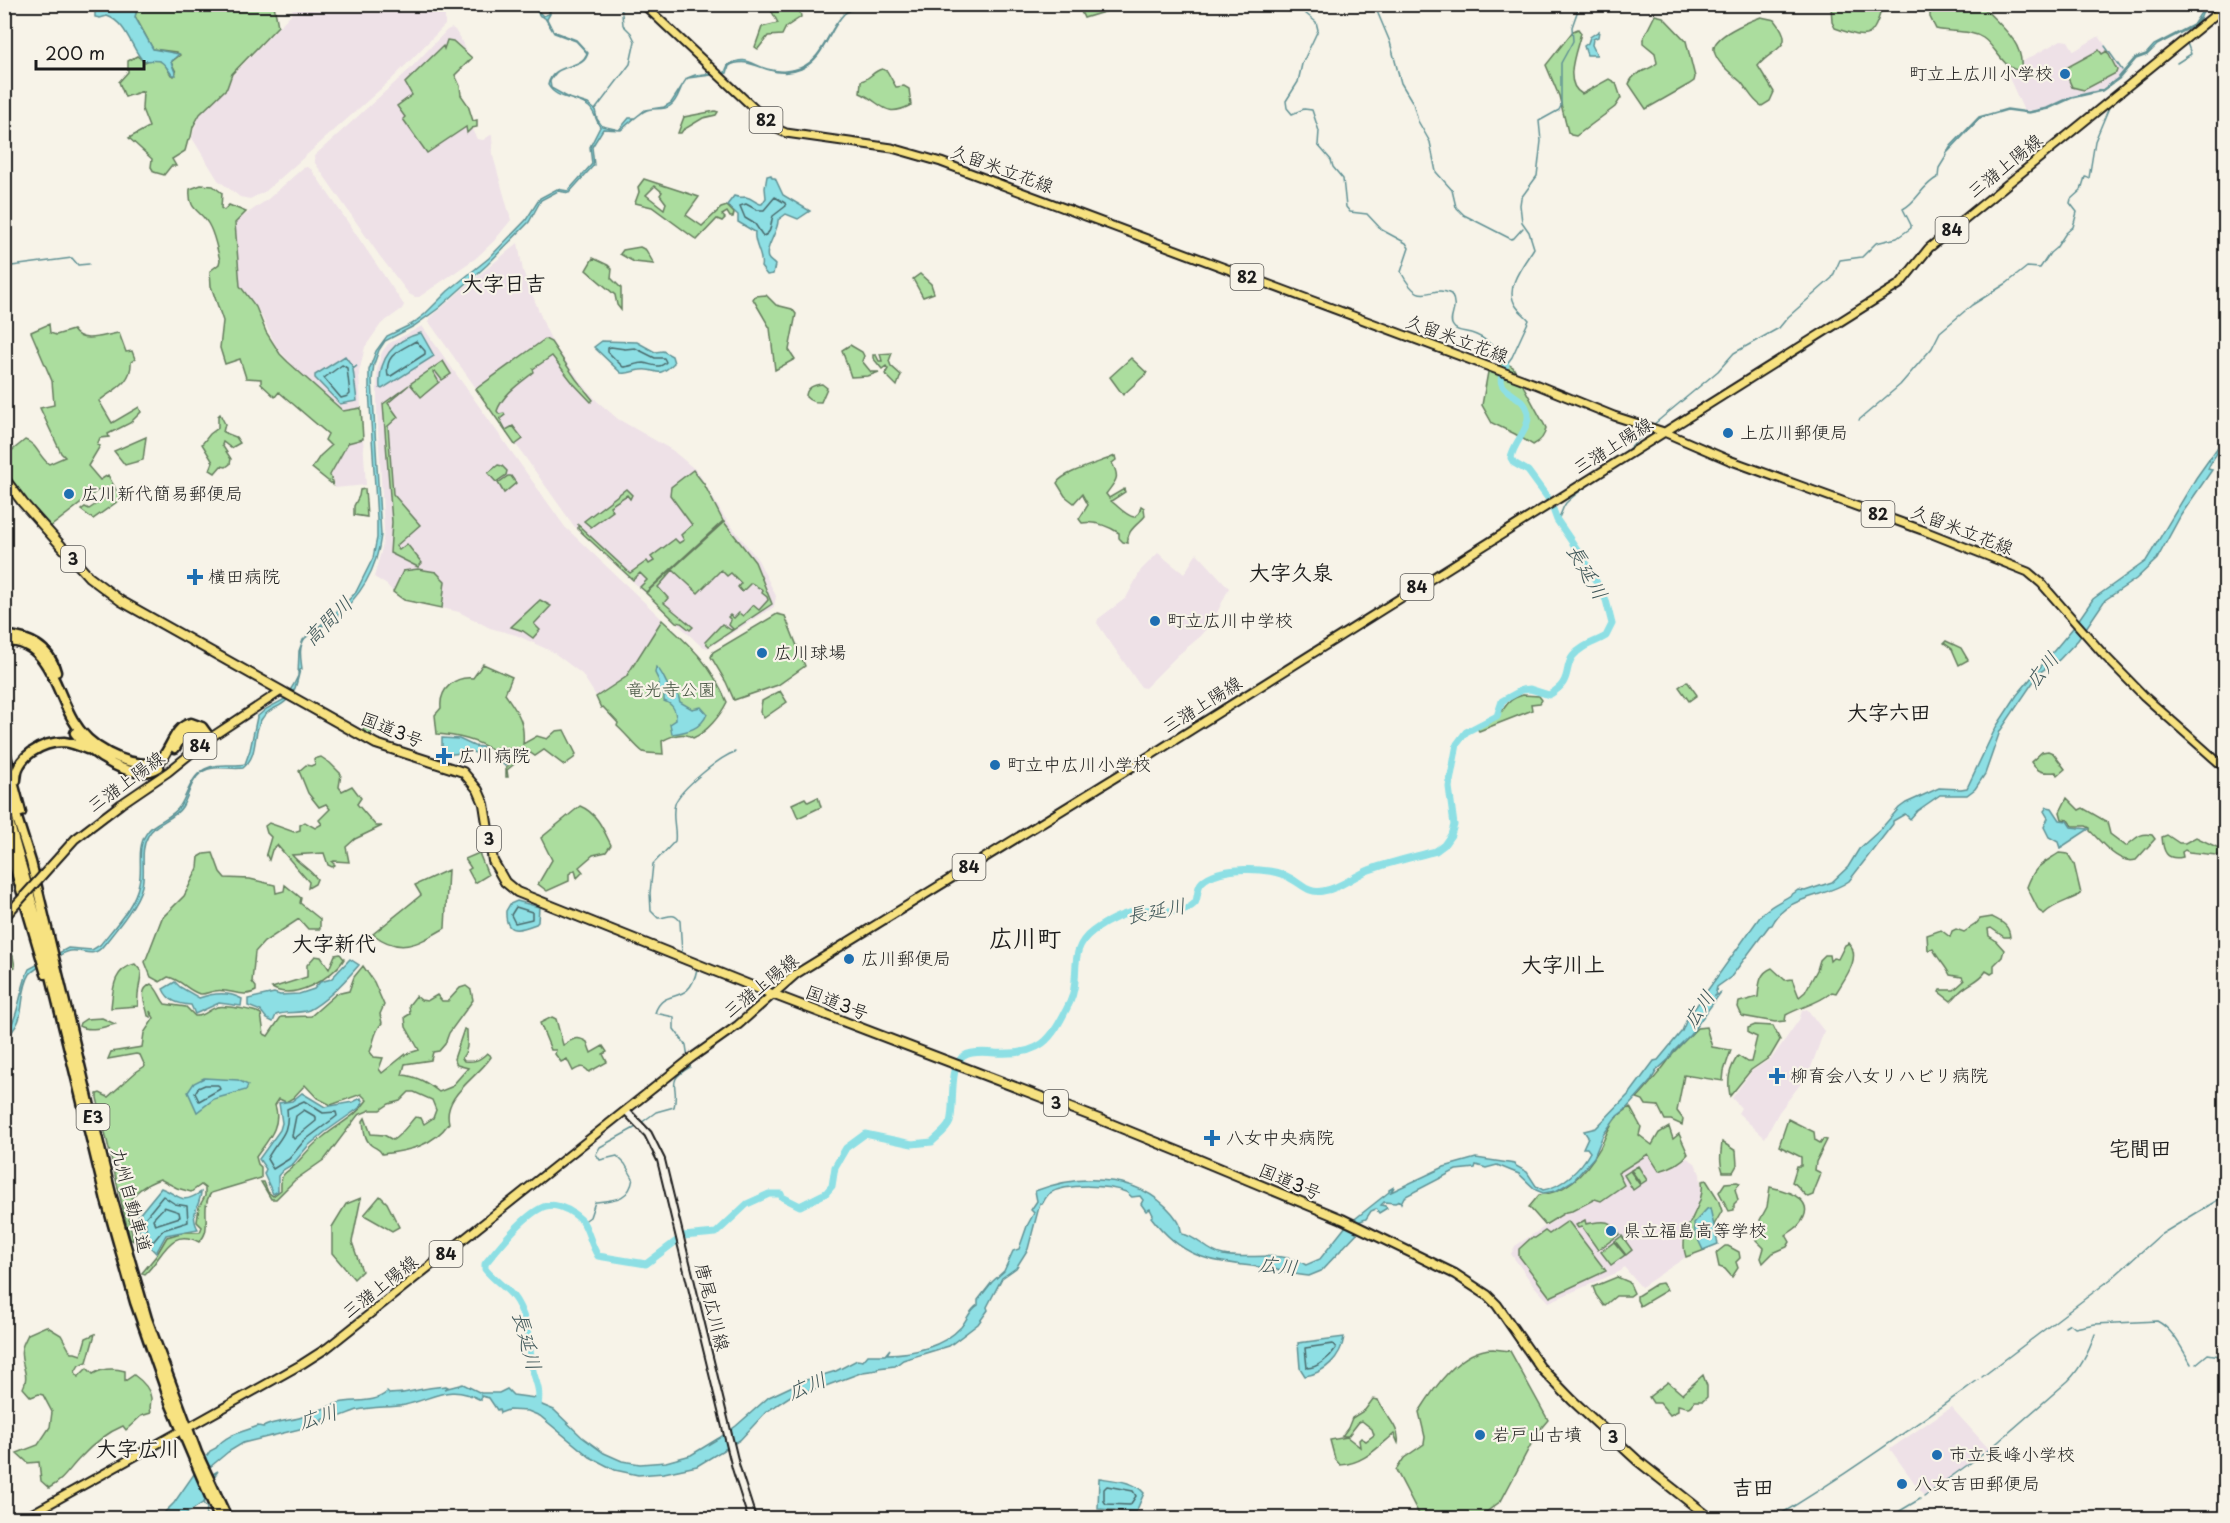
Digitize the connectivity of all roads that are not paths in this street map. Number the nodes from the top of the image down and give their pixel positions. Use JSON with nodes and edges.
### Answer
{"nodes":[{"id":1,"x":643,"y":4,"type":"edge"},
{"id":2,"x":2226,"y":6,"type":"edge"},
{"id":3,"x":1665,"y":432,"type":"junction"},
{"id":4,"x":4,"y":478,"type":"edge"},
{"id":5,"x":4,"y":635,"type":"edge"},
{"id":6,"x":4,"y":643,"type":"edge"},
{"id":7,"x":58,"y":690,"type":"junction"},
{"id":8,"x":286,"y":694,"type":"junction"},
{"id":9,"x":207,"y":740,"type":"junction"},
{"id":10,"x":4,"y":748,"type":"edge"},
{"id":11,"x":90,"y":750,"type":"junction"},
{"id":12,"x":2226,"y":769,"type":"edge"},
{"id":13,"x":4,"y":777,"type":"edge"},
{"id":14,"x":16,"y":791,"type":"junction"},
{"id":15,"x":4,"y":804,"type":"edge"},
{"id":16,"x":4,"y":825,"type":"edge"},
{"id":17,"x":31,"y":862,"type":"junction"},
{"id":18,"x":4,"y":918,"type":"edge"},
{"id":19,"x":772,"y":994,"type":"junction"},
{"id":20,"x":70,"y":1046,"type":"junction"},
{"id":21,"x":626,"y":1111,"type":"junction"},
{"id":22,"x":190,"y":1425,"type":"dead end"},
{"id":23,"x":177,"y":1433,"type":"dead end"},
{"id":24,"x":194,"y":1454,"type":"junction"},
{"id":25,"x":24,"y":1518,"type":"edge"},
{"id":26,"x":219,"y":1518,"type":"edge"},
{"id":27,"x":227,"y":1518,"type":"edge"},
{"id":28,"x":752,"y":1518,"type":"edge"},
{"id":29,"x":1710,"y":1518,"type":"edge"}],
"edges":[{"from":1,"to":3,"type":"main road","name":"久留米立花線","number":"82"},
{"from":2,"to":3,"type":"main road","name":"三潴上陽線","number":"84"},
{"from":3,"to":12,"type":"main road","name":"久留米立花線","number":"82"},
{"from":3,"to":19,"type":"main road","name":"三潴上陽線","number":"84"},
{"from":4,"to":8,"type":"highway","name":"国道3号","number":"3"},
{"from":5,"to":7,"type":"highway"},
{"from":6,"to":7,"type":"highway"},
{"from":6,"to":11,"type":"highway"},
{"from":7,"to":9,"type":"highway"},
{"from":8,"to":9,"type":"main road","name":"三潴上陽線","number":"84"},
{"from":8,"to":19,"type":"highway","name":"国道3号","number":"3"},
{"from":9,"to":11,"type":"highway"},
{"from":9,"to":18,"type":"main road","name":"三潴上陽線","number":"84","bridge":true},
{"from":10,"to":14,"type":"highway"},
{"from":11,"to":14,"type":"highway"},
{"from":13,"to":17,"type":"highway","name":"九州自動車道","number":"E3"},
{"from":14,"to":17,"type":"highway"},
{"from":15,"to":20,"type":"highway","name":"九州自動車道","number":"E3"},
{"from":16,"to":20,"type":"highway"},
{"from":17,"to":24,"type":"highway","name":"九州自動車道","number":"E3"},
{"from":19,"to":21,"type":"main road","name":"三潴上陽線","number":"84"},
{"from":19,"to":29,"type":"highway","name":"国道3号","number":"3"},
{"from":20,"to":24,"type":"highway","name":"九州自動車道","number":"E3"},
{"from":21,"to":22,"type":"main road","name":"三潴上陽線","number":"84"},
{"from":21,"to":28,"type":"main road","name":"唐尾広川線"},
{"from":23,"to":25,"type":"main road"},
{"from":24,"to":26,"type":"highway","name":"九州自動車道","number":"E3"},
{"from":24,"to":27,"type":"highway","name":"九州自動車道","number":"E3"}]}
